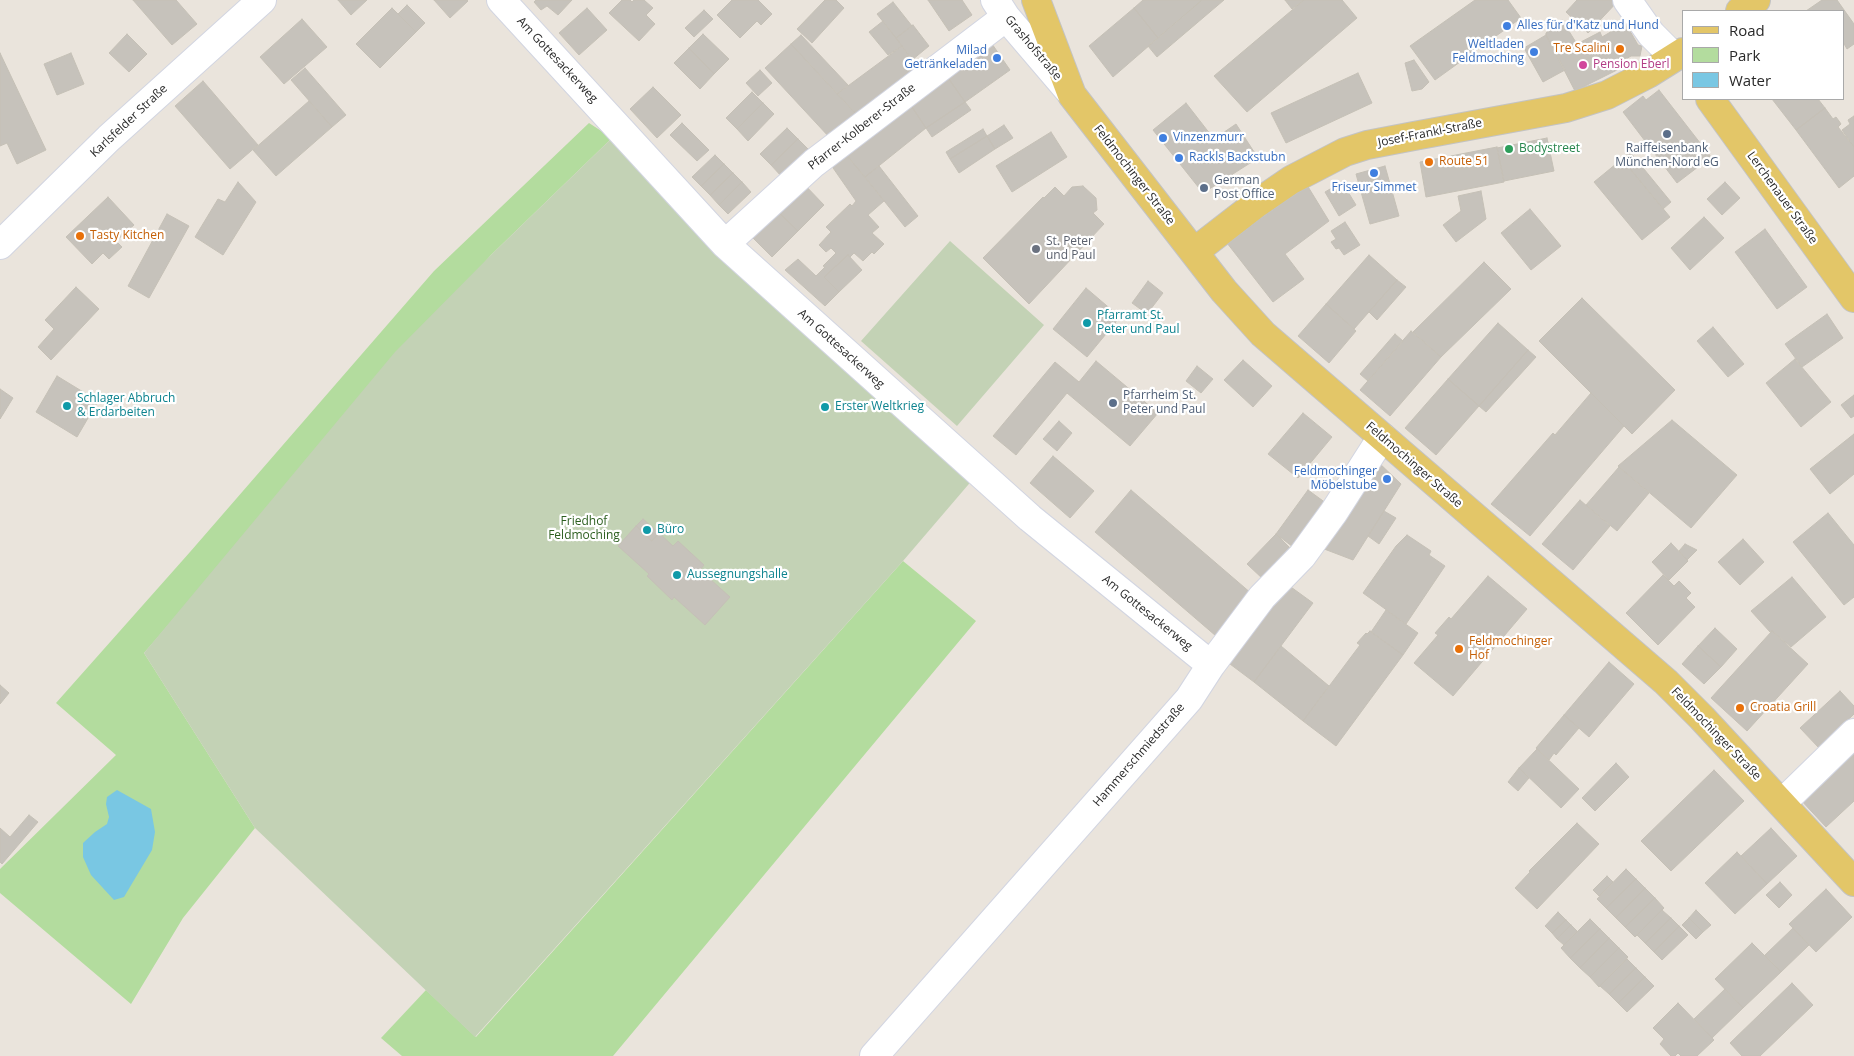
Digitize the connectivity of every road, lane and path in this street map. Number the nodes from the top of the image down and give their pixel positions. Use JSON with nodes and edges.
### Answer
{"nodes":[{"id":1,"x":262,"y":0,"type":"edge"},
{"id":2,"x":501,"y":0,"type":"edge"},
{"id":3,"x":1036,"y":0,"type":"edge"},
{"id":4,"x":1627,"y":0,"type":"edge"},
{"id":5,"x":1756,"y":0,"type":"edge"},
{"id":6,"x":1000,"y":9,"type":"edge"},
{"id":7,"x":1741,"y":10,"type":"edge"},
{"id":8,"x":1680,"y":58,"type":"edge"},
{"id":9,"x":1072,"y":95,"type":"junction"},
{"id":10,"x":1711,"y":100,"type":"edge"},
{"id":11,"x":726,"y":244,"type":"junction"},
{"id":12,"x":0,"y":245,"type":"edge"},
{"id":13,"x":1194,"y":252,"type":"junction"},
{"id":14,"x":1854,"y":298,"type":"edge"},
{"id":15,"x":1382,"y":437,"type":"junction"},
{"id":16,"x":1211,"y":665,"type":"junction"},
{"id":17,"x":1854,"y":733,"type":"edge"},
{"id":18,"x":1782,"y":803,"type":"junction"},
{"id":19,"x":1854,"y":882,"type":"edge"},
{"id":20,"x":874,"y":1056,"type":"edge"}],
"edges":[{"from":1,"to":12,"type":"street","name":"Karlsfelder Straße"},
{"from":2,"to":11,"type":"street","name":"Am Gottesackerweg"},
{"from":3,"to":9,"type":"main road","name":"Feldmochinger Straße"},
{"from":4,"to":8,"type":"street"},
{"from":5,"to":7,"type":"main road"},
{"from":6,"to":9,"type":"street","name":"Grashofstraße"},
{"from":6,"to":11,"type":"street","name":"Pfarrer-Kolberer-Straße"},
{"from":8,"to":13,"type":"main road","name":"Josef-Frankl-Straße"},
{"from":9,"to":13,"type":"main road","name":"Feldmochinger Straße"},
{"from":10,"to":14,"type":"main road","name":"Lerchenauer Straße"},
{"from":11,"to":16,"type":"street","name":"Am Gottesackerweg"},
{"from":13,"to":15,"type":"main road","name":"Feldmochinger Straße"},
{"from":15,"to":16,"type":"street","name":"Hammerschmiedstraße"},
{"from":15,"to":18,"type":"main road","name":"Feldmochinger Straße"},
{"from":16,"to":20,"type":"street","name":"Hammerschmiedstraße"},
{"from":17,"to":18,"type":"street"},
{"from":18,"to":19,"type":"main road","name":"Feldmochinger Straße"}]}
